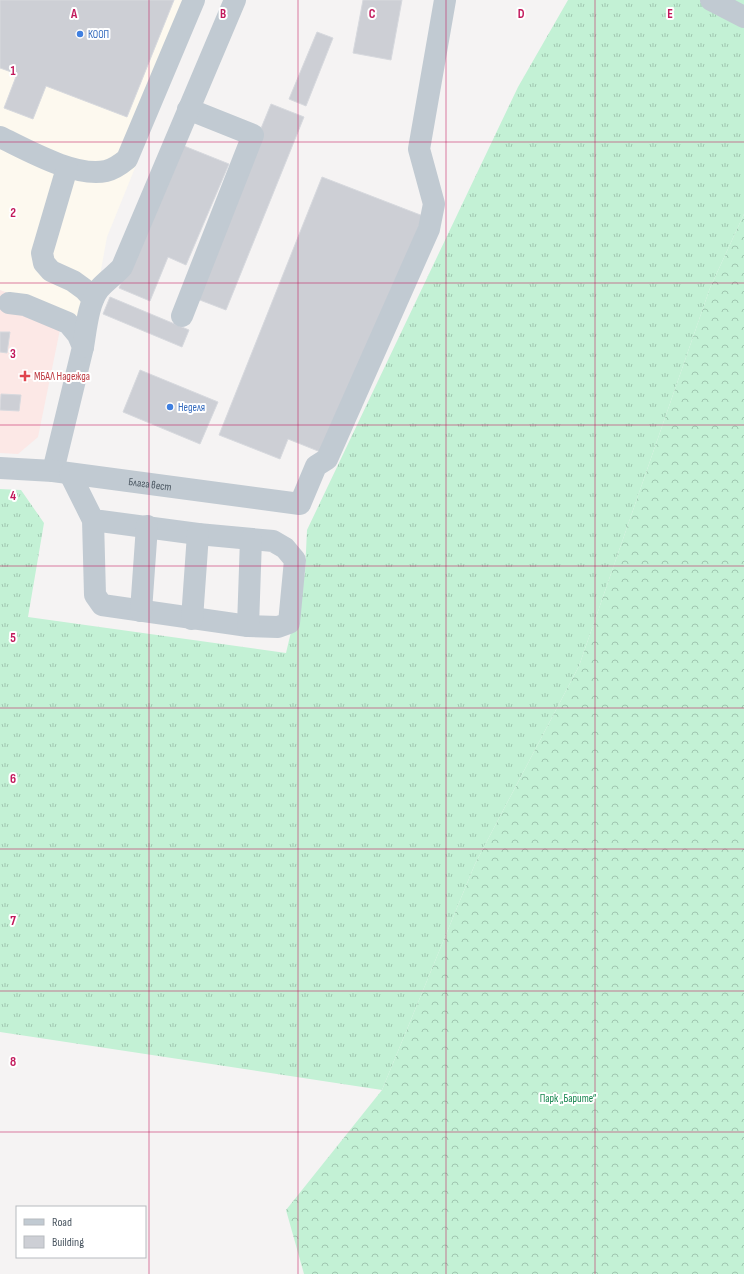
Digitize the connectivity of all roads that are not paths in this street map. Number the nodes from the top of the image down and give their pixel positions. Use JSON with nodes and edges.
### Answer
{"nodes":[{"id":1,"x":194,"y":0,"type":"edge"},
{"id":2,"x":235,"y":0,"type":"edge"},
{"id":3,"x":445,"y":0,"type":"edge"},
{"id":4,"x":711,"y":0,"type":"edge"},
{"id":5,"x":744,"y":17,"type":"edge"},
{"id":6,"x":188,"y":109,"type":"junction"},
{"id":7,"x":0,"y":137,"type":"edge"},
{"id":8,"x":66,"y":168,"type":"junction"},
{"id":9,"x":93,"y":299,"type":"junction"},
{"id":10,"x":9,"y":303,"type":"dead end"},
{"id":11,"x":182,"y":316,"type":"dead end"},
{"id":12,"x":83,"y":347,"type":"junction"},
{"id":13,"x":0,"y":468,"type":"edge"},
{"id":14,"x":61,"y":472,"type":"junction"},
{"id":15,"x":93,"y":520,"type":"junction"},
{"id":16,"x":146,"y":526,"type":"junction"},
{"id":17,"x":198,"y":534,"type":"junction"},
{"id":18,"x":252,"y":539,"type":"junction"},
{"id":19,"x":140,"y":611,"type":"junction"},
{"id":20,"x":192,"y":619,"type":"junction"},
{"id":21,"x":248,"y":626,"type":"junction"}],
"edges":[{"from":1,"to":8,"type":"street"},
{"from":2,"to":6,"type":"street"},
{"from":3,"to":14,"type":"street","name":"Блага вест"},
{"from":4,"to":5,"type":"street"},
{"from":6,"to":9,"type":"street"},
{"from":6,"to":11,"type":"street"},
{"from":7,"to":8,"type":"street"},
{"from":8,"to":9,"type":"street"},
{"from":9,"to":12,"type":"street"},
{"from":10,"to":12,"type":"street"},
{"from":12,"to":14,"type":"street"},
{"from":13,"to":14,"type":"street","name":"Блага вест"},
{"from":14,"to":15,"type":"street"},
{"from":15,"to":16,"type":"street"},
{"from":15,"to":19,"type":"street"},
{"from":16,"to":17,"type":"street"},
{"from":16,"to":19,"type":"street"},
{"from":17,"to":18,"type":"street"},
{"from":17,"to":20,"type":"street"},
{"from":18,"to":21,"type":"street"},
{"from":18,"to":21,"type":"street"},
{"from":19,"to":20,"type":"street"},
{"from":20,"to":21,"type":"street"}]}
